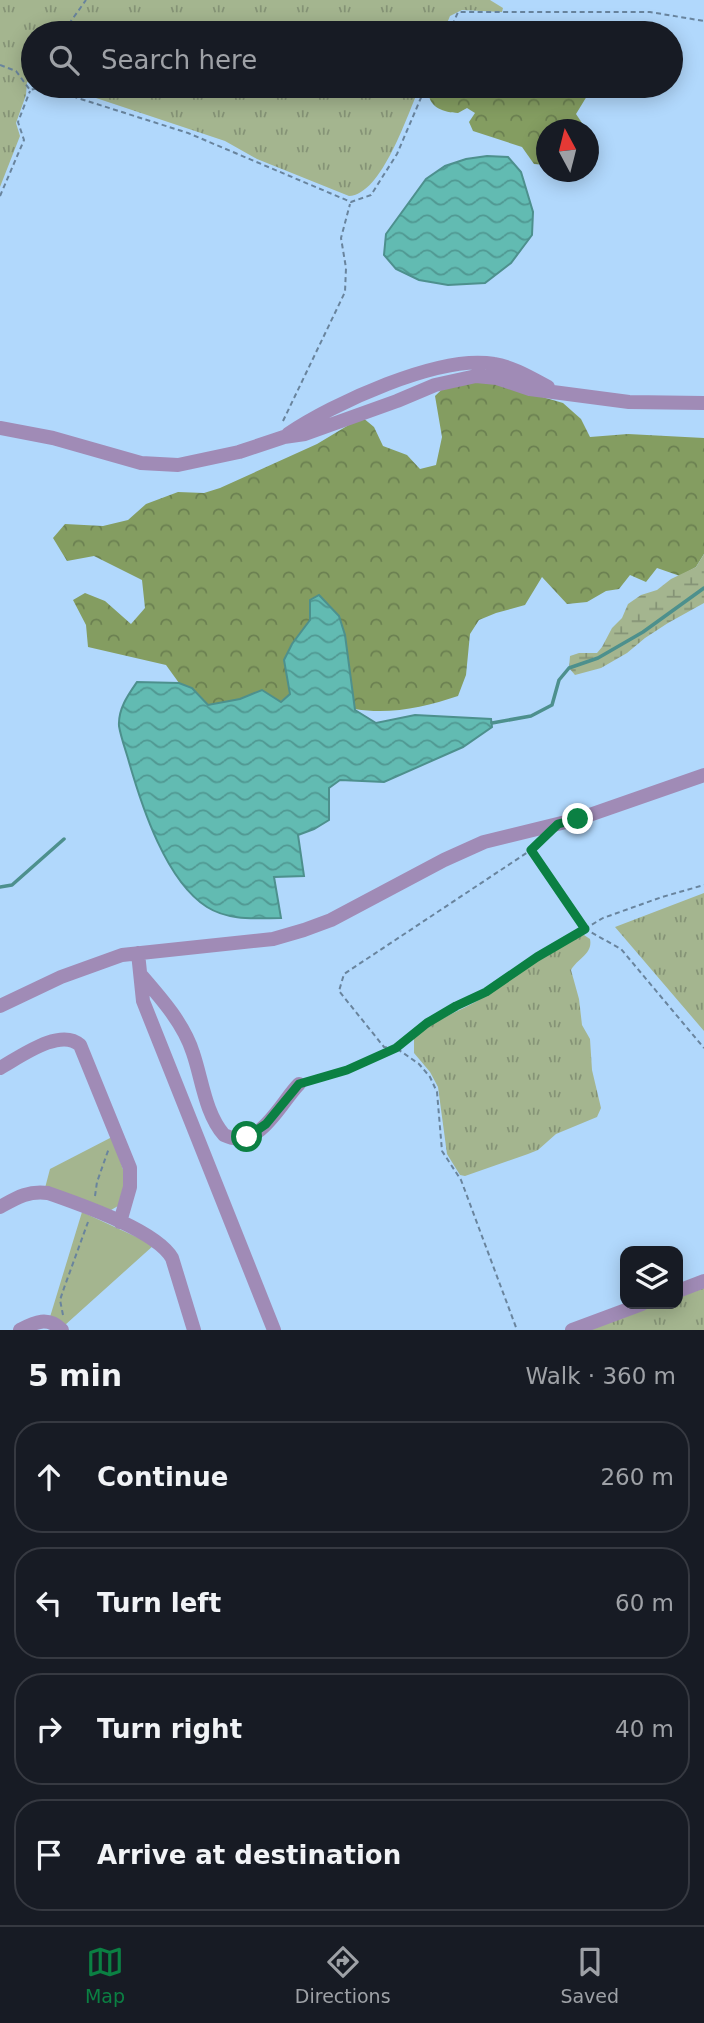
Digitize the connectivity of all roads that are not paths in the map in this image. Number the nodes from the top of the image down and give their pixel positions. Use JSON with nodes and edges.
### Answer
{"nodes":[{"id":1,"x":704,"y":403,"type":"edge"},
{"id":2,"x":0,"y":428,"type":"edge"},
{"id":3,"x":704,"y":775,"type":"edge"},
{"id":4,"x":138,"y":953,"type":"junction"},
{"id":5,"x":141,"y":975,"type":"junction"},
{"id":6,"x":0,"y":1006,"type":"edge"},
{"id":7,"x":0,"y":1068,"type":"edge"},
{"id":8,"x":299,"y":1084,"type":"road end"},
{"id":9,"x":0,"y":1206,"type":"edge"},
{"id":10,"x":120,"y":1222,"type":"junction"},
{"id":11,"x":704,"y":1281,"type":"edge"},
{"id":12,"x":683,"y":1289,"type":"edge"},
{"id":13,"x":629,"y":1309,"type":"edge"},
{"id":14,"x":60,"y":1328,"type":"edge"},
{"id":15,"x":20,"y":1330,"type":"edge"},
{"id":16,"x":194,"y":1330,"type":"edge"},
{"id":17,"x":274,"y":1330,"type":"edge"},
{"id":18,"x":572,"y":1330,"type":"edge"}],
"edges":[{"from":1,"to":2,"type":"street"},
{"from":3,"to":4,"type":"street"},
{"from":4,"to":5,"type":"street"},
{"from":4,"to":6,"type":"street"},
{"from":5,"to":8,"type":"street"},
{"from":5,"to":17,"type":"street"},
{"from":7,"to":10,"type":"street"},
{"from":9,"to":10,"type":"street"},
{"from":10,"to":16,"type":"street"},
{"from":11,"to":12,"type":"street"},
{"from":13,"to":18,"type":"street"},
{"from":14,"to":15,"type":"street"}]}
